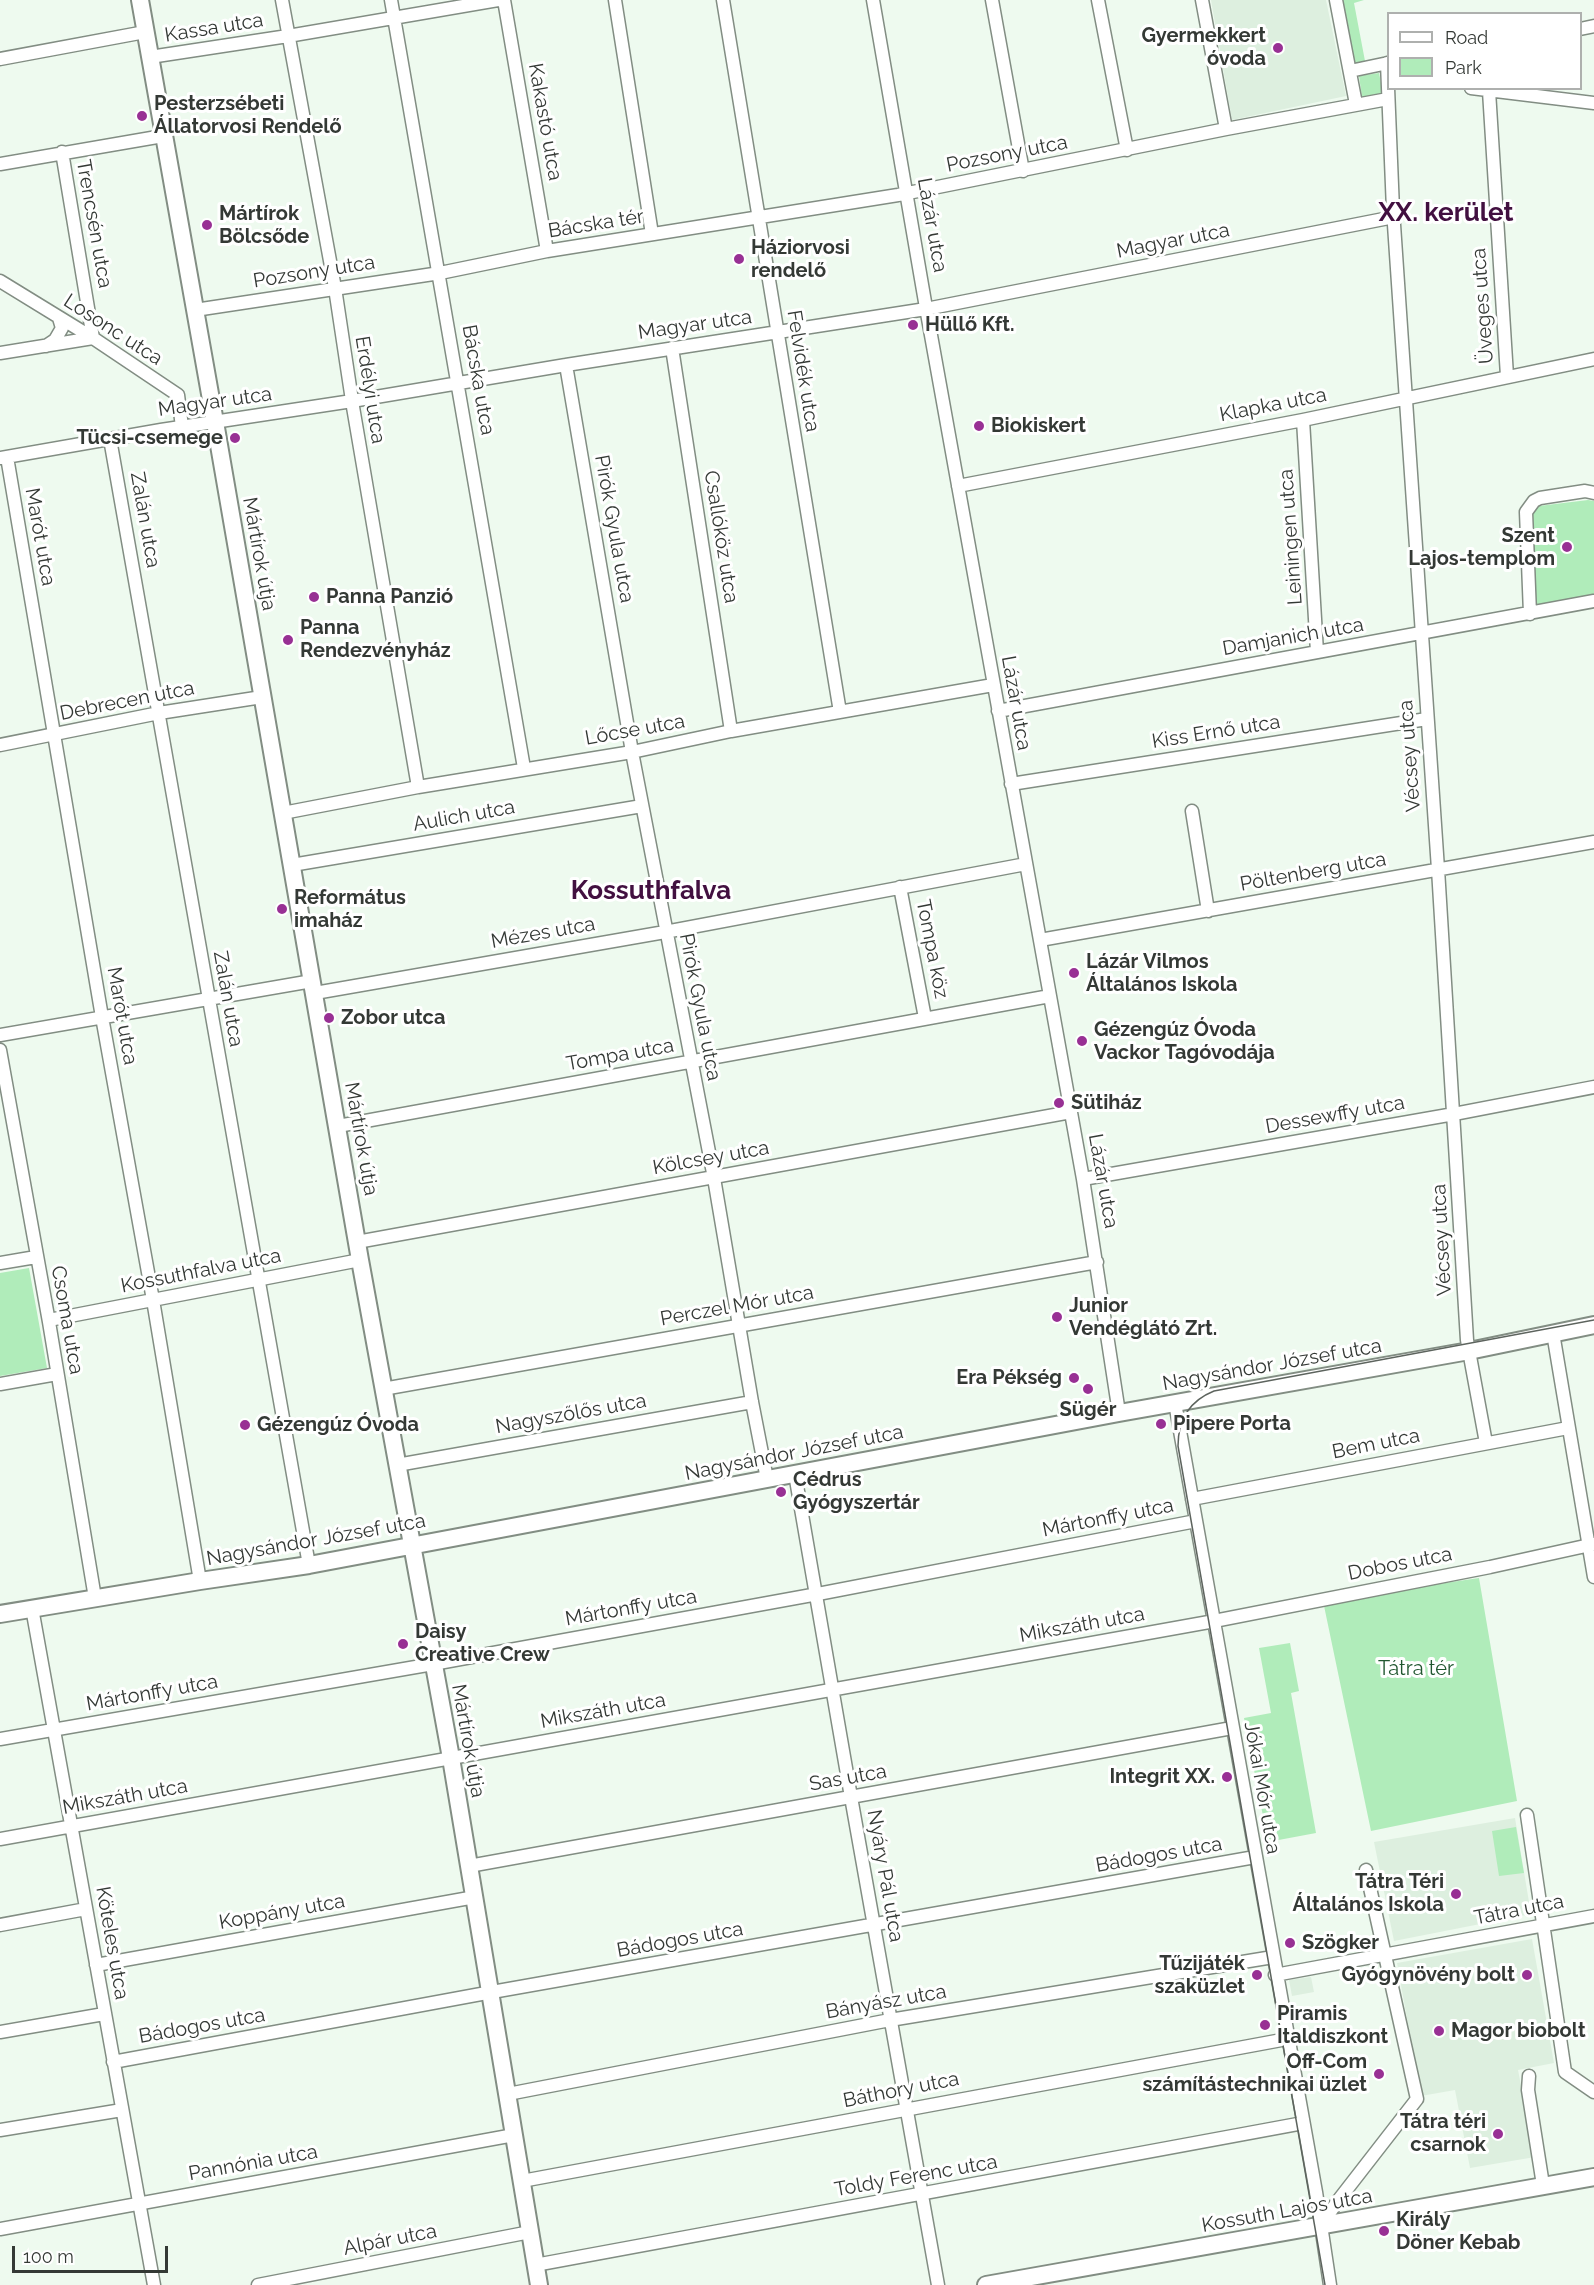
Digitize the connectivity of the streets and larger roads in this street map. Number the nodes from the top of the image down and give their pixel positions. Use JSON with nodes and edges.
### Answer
{"nodes":[{"id":1,"x":140,"y":0,"type":"edge"},
{"id":2,"x":282,"y":0,"type":"edge"},
{"id":3,"x":391,"y":0,"type":"edge"},
{"id":4,"x":498,"y":0,"type":"edge"},
{"id":5,"x":504,"y":0,"type":"edge"},
{"id":6,"x":615,"y":0,"type":"edge"},
{"id":7,"x":723,"y":0,"type":"edge"},
{"id":8,"x":873,"y":0,"type":"edge"},
{"id":9,"x":992,"y":0,"type":"edge"},
{"id":10,"x":1098,"y":0,"type":"edge"},
{"id":11,"x":1202,"y":0,"type":"edge"},
{"id":12,"x":1336,"y":0,"type":"edge"},
{"id":13,"x":395,"y":19,"type":"junction"},
{"id":14,"x":145,"y":32,"type":"junction"},
{"id":15,"x":288,"y":36,"type":"junction"},
{"id":16,"x":150,"y":57,"type":"junction"},
{"id":17,"x":0,"y":59,"type":"edge"},
{"id":18,"x":1387,"y":63,"type":"edge"},
{"id":19,"x":1350,"y":71,"type":"junction"},
{"id":20,"x":1388,"y":90,"type":"edge"},
{"id":21,"x":1483,"y":90,"type":"edge"},
{"id":22,"x":1489,"y":91,"type":"junction"},
{"id":23,"x":1388,"y":99,"type":"junction"},
{"id":24,"x":1594,"y":103,"type":"edge"},
{"id":25,"x":1356,"y":104,"type":"junction"},
{"id":26,"x":1226,"y":129,"type":"junction"},
{"id":27,"x":163,"y":136,"type":"junction"},
{"id":28,"x":1127,"y":150,"type":"junction"},
{"id":29,"x":62,"y":152,"type":"junction"},
{"id":30,"x":0,"y":164,"type":"edge"},
{"id":31,"x":1023,"y":171,"type":"junction"},
{"id":32,"x":907,"y":194,"type":"junction"},
{"id":33,"x":1394,"y":217,"type":"junction"},
{"id":34,"x":759,"y":218,"type":"junction"},
{"id":35,"x":652,"y":234,"type":"junction"},
{"id":36,"x":547,"y":252,"type":"junction"},
{"id":37,"x":440,"y":273,"type":"junction"},
{"id":38,"x":0,"y":281,"type":"edge"},
{"id":39,"x":335,"y":288,"type":"junction"},
{"id":40,"x":926,"y":309,"type":"junction"},
{"id":41,"x":195,"y":310,"type":"junction"},
{"id":42,"x":59,"y":318,"type":"junction"},
{"id":43,"x":777,"y":333,"type":"junction"},
{"id":44,"x":93,"y":338,"type":"junction"},
{"id":45,"x":46,"y":346,"type":"junction"},
{"id":46,"x":672,"y":348,"type":"junction"},
{"id":47,"x":0,"y":353,"type":"edge"},
{"id":48,"x":1594,"y":358,"type":"edge"},
{"id":49,"x":566,"y":365,"type":"junction"},
{"id":50,"x":1507,"y":376,"type":"junction"},
{"id":51,"x":459,"y":383,"type":"junction"},
{"id":52,"x":1407,"y":398,"type":"junction"},
{"id":53,"x":352,"y":401,"type":"junction"},
{"id":54,"x":1303,"y":420,"type":"junction"},
{"id":55,"x":215,"y":422,"type":"junction"},
{"id":56,"x":182,"y":427,"type":"junction"},
{"id":57,"x":110,"y":439,"type":"junction"},
{"id":58,"x":3,"y":458,"type":"edge"},
{"id":59,"x":958,"y":486,"type":"junction"},
{"id":60,"x":1594,"y":493,"type":"edge"},
{"id":61,"x":1594,"y":601,"type":"edge"},
{"id":62,"x":1530,"y":614,"type":"junction"},
{"id":63,"x":1421,"y":634,"type":"junction"},
{"id":64,"x":1317,"y":652,"type":"junction"},
{"id":65,"x":993,"y":685,"type":"junction"},
{"id":66,"x":262,"y":697,"type":"junction"},
{"id":67,"x":998,"y":711,"type":"junction"},
{"id":68,"x":840,"y":712,"type":"junction"},
{"id":69,"x":159,"y":713,"type":"junction"},
{"id":70,"x":1426,"y":719,"type":"junction"},
{"id":71,"x":731,"y":731,"type":"junction"},
{"id":72,"x":54,"y":735,"type":"junction"},
{"id":73,"x":0,"y":745,"type":"edge"},
{"id":74,"x":632,"y":752,"type":"junction"},
{"id":75,"x":524,"y":768,"type":"junction"},
{"id":76,"x":1011,"y":784,"type":"junction"},
{"id":77,"x":418,"y":787,"type":"junction"},
{"id":78,"x":642,"y":806,"type":"junction"},
{"id":79,"x":1192,"y":811,"type":"dead end"},
{"id":80,"x":283,"y":813,"type":"junction"},
{"id":81,"x":1594,"y":842,"type":"edge"},
{"id":82,"x":1026,"y":864,"type":"junction"},
{"id":83,"x":292,"y":865,"type":"junction"},
{"id":84,"x":1438,"y":869,"type":"junction"},
{"id":85,"x":900,"y":887,"type":"junction"},
{"id":86,"x":1208,"y":911,"type":"junction"},
{"id":87,"x":665,"y":932,"type":"junction"},
{"id":88,"x":1040,"y":940,"type":"junction"},
{"id":89,"x":313,"y":987,"type":"junction"},
{"id":90,"x":1050,"y":996,"type":"junction"},
{"id":91,"x":208,"y":998,"type":"junction"},
{"id":92,"x":102,"y":1017,"type":"junction"},
{"id":93,"x":925,"y":1018,"type":"junction"},
{"id":94,"x":0,"y":1035,"type":"edge"},
{"id":95,"x":0,"y":1050,"type":"edge"},
{"id":96,"x":691,"y":1062,"type":"junction"},
{"id":97,"x":1594,"y":1087,"type":"edge"},
{"id":98,"x":1071,"y":1112,"type":"junction"},
{"id":99,"x":1454,"y":1114,"type":"junction"},
{"id":100,"x":338,"y":1126,"type":"junction"},
{"id":101,"x":714,"y":1178,"type":"junction"},
{"id":102,"x":1083,"y":1179,"type":"junction"},
{"id":103,"x":357,"y":1242,"type":"junction"},
{"id":104,"x":36,"y":1257,"type":"junction"},
{"id":105,"x":360,"y":1260,"type":"junction"},
{"id":106,"x":1097,"y":1262,"type":"junction"},
{"id":107,"x":0,"y":1263,"type":"edge"},
{"id":108,"x":257,"y":1280,"type":"junction"},
{"id":109,"x":153,"y":1300,"type":"junction"},
{"id":110,"x":49,"y":1320,"type":"junction"},
{"id":111,"x":740,"y":1325,"type":"junction"},
{"id":112,"x":1594,"y":1325,"type":"edge"},
{"id":113,"x":1553,"y":1333,"type":"junction"},
{"id":114,"x":1469,"y":1351,"type":"junction"},
{"id":115,"x":57,"y":1374,"type":"junction"},
{"id":116,"x":0,"y":1384,"type":"edge"},
{"id":117,"x":383,"y":1389,"type":"junction"},
{"id":118,"x":752,"y":1402,"type":"junction"},
{"id":119,"x":1175,"y":1403,"type":"junction"},
{"id":120,"x":1119,"y":1413,"type":"junction"},
{"id":121,"x":1568,"y":1428,"type":"junction"},
{"id":122,"x":1486,"y":1443,"type":"junction"},
{"id":123,"x":397,"y":1465,"type":"junction"},
{"id":124,"x":795,"y":1474,"type":"junction"},
{"id":125,"x":767,"y":1479,"type":"junction"},
{"id":126,"x":1192,"y":1499,"type":"junction"},
{"id":127,"x":1196,"y":1521,"type":"junction"},
{"id":128,"x":412,"y":1545,"type":"junction"},
{"id":129,"x":1591,"y":1545,"type":"edge"},
{"id":130,"x":309,"y":1565,"type":"junction"},
{"id":131,"x":1594,"y":1577,"type":"edge"},
{"id":132,"x":200,"y":1581,"type":"junction"},
{"id":133,"x":816,"y":1594,"type":"junction"},
{"id":134,"x":95,"y":1598,"type":"junction"},
{"id":135,"x":32,"y":1608,"type":"junction"},
{"id":136,"x":0,"y":1614,"type":"edge"},
{"id":137,"x":1214,"y":1621,"type":"junction"},
{"id":138,"x":433,"y":1664,"type":"junction"},
{"id":139,"x":833,"y":1690,"type":"junction"},
{"id":140,"x":1232,"y":1728,"type":"junction"},
{"id":141,"x":53,"y":1730,"type":"junction"},
{"id":142,"x":0,"y":1739,"type":"edge"},
{"id":143,"x":451,"y":1758,"type":"junction"},
{"id":144,"x":851,"y":1797,"type":"junction"},
{"id":145,"x":1527,"y":1815,"type":"dead end"},
{"id":146,"x":72,"y":1827,"type":"junction"},
{"id":147,"x":0,"y":1839,"type":"edge"},
{"id":148,"x":1255,"y":1857,"type":"junction"},
{"id":149,"x":470,"y":1866,"type":"junction"},
{"id":150,"x":1366,"y":1869,"type":"dead end"},
{"id":151,"x":475,"y":1897,"type":"junction"},
{"id":152,"x":86,"y":1910,"type":"junction"},
{"id":153,"x":1594,"y":1916,"type":"edge"},
{"id":154,"x":1544,"y":1924,"type":"junction"},
{"id":155,"x":0,"y":1925,"type":"edge"},
{"id":156,"x":875,"y":1926,"type":"junction"},
{"id":157,"x":1384,"y":1956,"type":"junction"},
{"id":158,"x":1273,"y":1957,"type":"junction"},
{"id":159,"x":96,"y":1965,"type":"junction"},
{"id":160,"x":1275,"y":1975,"type":"junction"},
{"id":161,"x":492,"y":1992,"type":"junction"},
{"id":162,"x":105,"y":2014,"type":"junction"},
{"id":163,"x":890,"y":2020,"type":"junction"},
{"id":164,"x":0,"y":2032,"type":"edge"},
{"id":165,"x":1287,"y":2039,"type":"junction"},
{"id":166,"x":113,"y":2062,"type":"junction"},
{"id":167,"x":1528,"y":2076,"type":"dead end"},
{"id":168,"x":1594,"y":2092,"type":"edge"},
{"id":169,"x":508,"y":2094,"type":"junction"},
{"id":170,"x":908,"y":2108,"type":"junction"},
{"id":171,"x":122,"y":2110,"type":"junction"},
{"id":172,"x":1303,"y":2123,"type":"junction"},
{"id":173,"x":0,"y":2130,"type":"edge"},
{"id":174,"x":514,"y":2135,"type":"junction"},
{"id":175,"x":1594,"y":2177,"type":"edge"},
{"id":176,"x":522,"y":2181,"type":"junction"},
{"id":177,"x":1543,"y":2185,"type":"junction"},
{"id":178,"x":922,"y":2195,"type":"junction"},
{"id":179,"x":139,"y":2204,"type":"junction"},
{"id":180,"x":1321,"y":2226,"type":"junction"},
{"id":181,"x":0,"y":2229,"type":"edge"},
{"id":182,"x":530,"y":2232,"type":"junction"},
{"id":183,"x":535,"y":2265,"type":"junction"},
{"id":184,"x":154,"y":2285,"type":"edge"},
{"id":185,"x":258,"y":2285,"type":"edge"},
{"id":186,"x":539,"y":2285,"type":"edge"},
{"id":187,"x":938,"y":2285,"type":"edge"},
{"id":188,"x":986,"y":2285,"type":"edge"},
{"id":189,"x":1330,"y":2285,"type":"edge"}],
"edges":[{"from":1,"to":14,"type":"street","name":"Mártírok útja"},
{"from":2,"to":15,"type":"street","name":"Erdélyi utca"},
{"from":3,"to":13,"type":"street","name":"Bácska utca"},
{"from":4,"to":13,"type":"street","name":"Kassa utca"},
{"from":5,"to":36,"type":"street","name":"Kakastó utca"},
{"from":6,"to":35,"type":"street"},
{"from":7,"to":34,"type":"street","name":"Felvidék utca"},
{"from":8,"to":32,"type":"street","name":"Lázár utca"},
{"from":9,"to":31,"type":"street"},
{"from":10,"to":28,"type":"street"},
{"from":11,"to":26,"type":"street"},
{"from":12,"to":19,"type":"street"},
{"from":13,"to":15,"type":"street","name":"Kassa utca"},
{"from":13,"to":37,"type":"street","name":"Bácska utca"},
{"from":14,"to":16,"type":"street","name":"Mártírok útja"},
{"from":14,"to":17,"type":"street"},
{"from":15,"to":16,"type":"street","name":"Kassa utca"},
{"from":15,"to":39,"type":"street","name":"Erdélyi utca"},
{"from":16,"to":27,"type":"street","name":"Mártírok útja"},
{"from":18,"to":19,"type":"street"},
{"from":19,"to":25,"type":"street"},
{"from":20,"to":23,"type":"street","name":"Vécsey utca"},
{"from":21,"to":22,"type":"street"},
{"from":22,"to":24,"type":"street"},
{"from":22,"to":50,"type":"street","name":"Üveges utca"},
{"from":23,"to":25,"type":"street","name":"Pozsony utca"},
{"from":23,"to":33,"type":"street","name":"Vécsey utca"},
{"from":25,"to":26,"type":"street","name":"Pozsony utca"},
{"from":26,"to":28,"type":"street","name":"Pozsony utca"},
{"from":27,"to":29,"type":"street"},
{"from":27,"to":41,"type":"street","name":"Mártírok útja"},
{"from":28,"to":31,"type":"street","name":"Pozsony utca"},
{"from":29,"to":30,"type":"street"},
{"from":29,"to":44,"type":"street","name":"Trencsén utca"},
{"from":31,"to":32,"type":"street","name":"Pozsony utca"},
{"from":32,"to":34,"type":"street","name":"Pozsony utca"},
{"from":32,"to":40,"type":"street","name":"Lázár utca"},
{"from":33,"to":40,"type":"street","name":"Magyar utca"},
{"from":33,"to":52,"type":"street","name":"Vécsey utca"},
{"from":34,"to":35,"type":"street","name":"Bácska tér"},
{"from":34,"to":43,"type":"street","name":"Felvidék utca"},
{"from":35,"to":36,"type":"street","name":"Bácska tér"},
{"from":36,"to":37,"type":"street","name":"Bácska tér"},
{"from":37,"to":39,"type":"street","name":"Pozsony utca"},
{"from":37,"to":51,"type":"street","name":"Bácska utca"},
{"from":38,"to":42,"type":"street","name":"Losonc utca"},
{"from":39,"to":41,"type":"street","name":"Pozsony utca"},
{"from":39,"to":53,"type":"street","name":"Erdélyi utca"},
{"from":40,"to":43,"type":"street","name":"Magyar utca"},
{"from":40,"to":59,"type":"street","name":"Lázár utca"},
{"from":41,"to":55,"type":"street","name":"Mártírok útja"},
{"from":42,"to":44,"type":"street","name":"Losonc utca"},
{"from":42,"to":45,"type":"street"},
{"from":43,"to":46,"type":"street","name":"Magyar utca"},
{"from":43,"to":68,"type":"street","name":"Felvidék utca"},
{"from":44,"to":45,"type":"street"},
{"from":44,"to":56,"type":"street","name":"Losonc utca"},
{"from":45,"to":47,"type":"street"},
{"from":46,"to":49,"type":"street","name":"Magyar utca"},
{"from":46,"to":71,"type":"street","name":"Csallóköz utca"},
{"from":48,"to":50,"type":"street","name":"Klapka utca"},
{"from":49,"to":51,"type":"street","name":"Magyar utca"},
{"from":49,"to":74,"type":"street","name":"Pirók Gyula utca"},
{"from":50,"to":52,"type":"street","name":"Klapka utca"},
{"from":51,"to":53,"type":"street","name":"Magyar utca"},
{"from":51,"to":75,"type":"street","name":"Bácska utca"},
{"from":52,"to":54,"type":"street","name":"Klapka utca"},
{"from":52,"to":63,"type":"street","name":"Vécsey utca"},
{"from":53,"to":55,"type":"street","name":"Magyar utca"},
{"from":53,"to":77,"type":"street","name":"Erdélyi utca"},
{"from":54,"to":59,"type":"street","name":"Klapka utca"},
{"from":54,"to":64,"type":"street","name":"Leiningen utca"},
{"from":55,"to":56,"type":"street","name":"Magyar utca"},
{"from":55,"to":66,"type":"street","name":"Mártírok útja"},
{"from":56,"to":57,"type":"street","name":"Magyar utca"},
{"from":57,"to":58,"type":"street","name":"Magyar utca"},
{"from":57,"to":69,"type":"street","name":"Zalán utca"},
{"from":58,"to":72,"type":"street","name":"Marót utca"},
{"from":59,"to":65,"type":"street","name":"Lázár utca"},
{"from":60,"to":62,"type":"street"},
{"from":61,"to":62,"type":"street","name":"Damjanich utca"},
{"from":62,"to":63,"type":"street","name":"Damjanich utca"},
{"from":63,"to":64,"type":"street","name":"Damjanich utca"},
{"from":63,"to":70,"type":"street","name":"Vécsey utca"},
{"from":64,"to":67,"type":"street","name":"Damjanich utca"},
{"from":65,"to":67,"type":"street","name":"Lázár utca"},
{"from":65,"to":68,"type":"street","name":"Lőcse utca"},
{"from":66,"to":69,"type":"street","name":"Debrecen utca"},
{"from":66,"to":80,"type":"street","name":"Mártírok útja"},
{"from":67,"to":76,"type":"street","name":"Lázár utca"},
{"from":68,"to":71,"type":"street","name":"Lőcse utca"},
{"from":69,"to":72,"type":"street","name":"Debrecen utca"},
{"from":69,"to":91,"type":"street","name":"Zalán utca"},
{"from":70,"to":76,"type":"street","name":"Kiss Ernő utca"},
{"from":70,"to":84,"type":"street","name":"Vécsey utca"},
{"from":71,"to":74,"type":"street","name":"Lőcse utca"},
{"from":72,"to":73,"type":"street","name":"Debrecen utca"},
{"from":72,"to":92,"type":"street","name":"Marót utca"},
{"from":74,"to":75,"type":"street","name":"Lőcse utca"},
{"from":74,"to":78,"type":"street","name":"Pirók Gyula utca"},
{"from":75,"to":77,"type":"street","name":"Lőcse utca"},
{"from":76,"to":82,"type":"street","name":"Lázár utca"},
{"from":77,"to":80,"type":"street","name":"Lőcse utca"},
{"from":78,"to":83,"type":"street","name":"Aulich utca"},
{"from":78,"to":87,"type":"street","name":"Pirók Gyula utca"},
{"from":79,"to":86,"type":"street"},
{"from":80,"to":83,"type":"street","name":"Mártírok útja"},
{"from":81,"to":84,"type":"street","name":"Pöltenberg utca"},
{"from":82,"to":85,"type":"street","name":"Mézes utca"},
{"from":82,"to":88,"type":"street","name":"Lázár utca"},
{"from":83,"to":89,"type":"street","name":"Mártírok útja"},
{"from":84,"to":86,"type":"street","name":"Pöltenberg utca"},
{"from":84,"to":99,"type":"street","name":"Vécsey utca"},
{"from":85,"to":87,"type":"street","name":"Mézes utca"},
{"from":85,"to":93,"type":"street","name":"Tompa köz"},
{"from":86,"to":88,"type":"street","name":"Pöltenberg utca"},
{"from":87,"to":89,"type":"street","name":"Mézes utca"},
{"from":87,"to":96,"type":"street","name":"Pirók Gyula utca"},
{"from":88,"to":90,"type":"street","name":"Lázár utca"},
{"from":89,"to":91,"type":"street"},
{"from":89,"to":100,"type":"street","name":"Mártírok útja"},
{"from":90,"to":93,"type":"street","name":"Tompa utca"},
{"from":90,"to":98,"type":"street","name":"Lázár utca"},
{"from":91,"to":92,"type":"street"},
{"from":91,"to":108,"type":"street","name":"Zalán utca"},
{"from":92,"to":94,"type":"street"},
{"from":92,"to":109,"type":"street","name":"Marót utca"},
{"from":93,"to":96,"type":"street","name":"Tompa utca"},
{"from":95,"to":104,"type":"street","name":"Csoma utca"},
{"from":96,"to":100,"type":"street","name":"Tompa utca"},
{"from":96,"to":101,"type":"street","name":"Pirók Gyula utca"},
{"from":97,"to":99,"type":"street","name":"Dessewffy utca"},
{"from":98,"to":101,"type":"street","name":"Kölcsey utca"},
{"from":98,"to":102,"type":"street","name":"Lázár utca"},
{"from":99,"to":102,"type":"street","name":"Dessewffy utca"},
{"from":99,"to":114,"type":"street","name":"Vécsey utca"},
{"from":100,"to":103,"type":"street","name":"Mártírok útja"},
{"from":101,"to":103,"type":"street","name":"Kölcsey utca"},
{"from":101,"to":111,"type":"street","name":"Pirók Gyula utca"},
{"from":102,"to":106,"type":"street","name":"Lázár utca"},
{"from":103,"to":105,"type":"street","name":"Mártírok útja"},
{"from":104,"to":107,"type":"street"},
{"from":104,"to":110,"type":"street","name":"Csoma utca"},
{"from":105,"to":108,"type":"street","name":"Kossuthfalva utca"},
{"from":105,"to":117,"type":"street","name":"Mártírok útja"},
{"from":106,"to":111,"type":"street","name":"Perczel Mór utca"},
{"from":106,"to":120,"type":"street","name":"Lázár utca"},
{"from":108,"to":109,"type":"street","name":"Kossuthfalva utca"},
{"from":108,"to":130,"type":"street","name":"Zalán utca"},
{"from":109,"to":110,"type":"street","name":"Kossuthfalva utca"},
{"from":109,"to":132,"type":"street","name":"Marót utca"},
{"from":110,"to":115,"type":"street","name":"Csoma utca"},
{"from":111,"to":117,"type":"street","name":"Perczel Mór utca"},
{"from":111,"to":118,"type":"street","name":"Pirók Gyula utca"},
{"from":112,"to":113,"type":"street","name":"Nagysándor József utca"},
{"from":113,"to":114,"type":"street","name":"Nagysándor József utca"},
{"from":113,"to":121,"type":"street"},
{"from":114,"to":119,"type":"street","name":"Nagysándor József utca"},
{"from":114,"to":122,"type":"street","name":"Vécsey utca"},
{"from":115,"to":116,"type":"street"},
{"from":115,"to":134,"type":"street","name":"Csoma utca"},
{"from":117,"to":123,"type":"street","name":"Mártírok útja"},
{"from":118,"to":123,"type":"street","name":"Nagyszőlős utca"},
{"from":118,"to":125,"type":"street","name":"Pirók Gyula utca"},
{"from":119,"to":120,"type":"street","name":"Nagysándor József utca"},
{"from":119,"to":126,"type":"street","name":"Jókai Mór utca"},
{"from":120,"to":124,"type":"street","name":"Nagysándor József utca"},
{"from":121,"to":122,"type":"street","name":"Bem utca"},
{"from":121,"to":129,"type":"street"},
{"from":122,"to":126,"type":"street","name":"Bem utca"},
{"from":123,"to":128,"type":"street","name":"Mártírok útja"},
{"from":124,"to":125,"type":"street","name":"Nagysándor József utca"},
{"from":124,"to":133,"type":"street","name":"Nyáry Pál utca"},
{"from":125,"to":128,"type":"street","name":"Nagysándor József utca"},
{"from":126,"to":127,"type":"street","name":"Jókai Mór utca"},
{"from":127,"to":133,"type":"street","name":"Mártonffy utca"},
{"from":127,"to":137,"type":"street","name":"Jókai Mór utca"},
{"from":128,"to":130,"type":"street","name":"Nagysándor József utca"},
{"from":128,"to":138,"type":"street","name":"Mártírok útja"},
{"from":129,"to":131,"type":"street"},
{"from":129,"to":137,"type":"street","name":"Dobos utca"},
{"from":130,"to":132,"type":"street","name":"Nagysándor József utca"},
{"from":132,"to":134,"type":"street","name":"Nagysándor József utca"},
{"from":133,"to":138,"type":"street","name":"Mártonffy utca"},
{"from":133,"to":139,"type":"street","name":"Nyáry Pál utca"},
{"from":134,"to":135,"type":"street","name":"Nagysándor József utca"},
{"from":135,"to":136,"type":"street","name":"Nagysándor József utca"},
{"from":135,"to":141,"type":"street","name":"Köteles utca"},
{"from":137,"to":139,"type":"street","name":"Mikszáth utca"},
{"from":137,"to":140,"type":"street","name":"Jókai Mór utca"},
{"from":138,"to":141,"type":"street","name":"Mártonffy utca"},
{"from":138,"to":143,"type":"street","name":"Mártírok útja"},
{"from":139,"to":143,"type":"street","name":"Mikszáth utca"},
{"from":139,"to":144,"type":"street","name":"Nyáry Pál utca"},
{"from":140,"to":144,"type":"street","name":"Sas utca"},
{"from":140,"to":148,"type":"street","name":"Jókai Mór utca"},
{"from":141,"to":142,"type":"street","name":"Mártonffy utca"},
{"from":141,"to":146,"type":"street","name":"Köteles utca"},
{"from":143,"to":146,"type":"street","name":"Mikszáth utca"},
{"from":143,"to":149,"type":"street","name":"Mártírok útja"},
{"from":144,"to":149,"type":"street","name":"Sas utca"},
{"from":144,"to":156,"type":"street","name":"Nyáry Pál utca"},
{"from":145,"to":154,"type":"street"},
{"from":146,"to":147,"type":"street","name":"Mikszáth utca"},
{"from":146,"to":152,"type":"street","name":"Köteles utca"},
{"from":148,"to":156,"type":"street","name":"Bádogos utca"},
{"from":148,"to":158,"type":"street","name":"Jókai Mór utca"},
{"from":149,"to":151,"type":"street","name":"Mártírok útja"},
{"from":150,"to":157,"type":"street"},
{"from":151,"to":159,"type":"street","name":"Koppány utca"},
{"from":151,"to":161,"type":"street","name":"Mártírok útja"},
{"from":152,"to":155,"type":"street"},
{"from":152,"to":159,"type":"street","name":"Köteles utca"},
{"from":153,"to":154,"type":"street","name":"Tátra utca"},
{"from":154,"to":157,"type":"street","name":"Tátra utca"},
{"from":154,"to":168,"type":"street"},
{"from":156,"to":161,"type":"street","name":"Bádogos utca"},
{"from":156,"to":163,"type":"street","name":"Nyáry Pál utca"},
{"from":157,"to":160,"type":"street"},
{"from":157,"to":180,"type":"street"},
{"from":158,"to":160,"type":"street","name":"Jókai Mór utca"},
{"from":158,"to":163,"type":"street","name":"Bányász utca"},
{"from":159,"to":162,"type":"street","name":"Köteles utca"},
{"from":160,"to":165,"type":"street","name":"Jókai Mór utca"},
{"from":161,"to":166,"type":"street","name":"Bádogos utca"},
{"from":161,"to":169,"type":"street","name":"Mártírok útja"},
{"from":162,"to":164,"type":"street"},
{"from":162,"to":166,"type":"street","name":"Köteles utca"},
{"from":163,"to":169,"type":"street","name":"Bányász utca"},
{"from":163,"to":170,"type":"street","name":"Nyáry Pál utca"},
{"from":165,"to":170,"type":"street","name":"Báthory utca"},
{"from":165,"to":172,"type":"street","name":"Jókai Mór utca"},
{"from":166,"to":171,"type":"street","name":"Köteles utca"},
{"from":167,"to":177,"type":"street"},
{"from":169,"to":174,"type":"street","name":"Mártírok útja"},
{"from":170,"to":176,"type":"street","name":"Báthory utca"},
{"from":170,"to":178,"type":"street","name":"Nyáry Pál utca"},
{"from":171,"to":173,"type":"street"},
{"from":171,"to":179,"type":"street","name":"Köteles utca"},
{"from":172,"to":178,"type":"street","name":"Toldy Ferenc utca"},
{"from":172,"to":180,"type":"street","name":"Jókai Mór utca"},
{"from":174,"to":176,"type":"street","name":"Mártírok útja"},
{"from":174,"to":179,"type":"street","name":"Pannónia utca"},
{"from":175,"to":177,"type":"street","name":"Kossuth Lajos utca"},
{"from":176,"to":182,"type":"street","name":"Mártírok útja"},
{"from":177,"to":180,"type":"street","name":"Kossuth Lajos utca"},
{"from":178,"to":183,"type":"street","name":"Toldy Ferenc utca"},
{"from":178,"to":187,"type":"street","name":"Nyáry Pál utca"},
{"from":179,"to":181,"type":"street","name":"Pannónia utca"},
{"from":179,"to":184,"type":"street","name":"Köteles utca"},
{"from":180,"to":188,"type":"street","name":"Kossuth Lajos utca"},
{"from":180,"to":189,"type":"street","name":"Jókai Mór utca"},
{"from":182,"to":183,"type":"street","name":"Mártírok útja"},
{"from":182,"to":185,"type":"street","name":"Alpár utca"},
{"from":183,"to":186,"type":"street","name":"Mártírok útja"}]}
